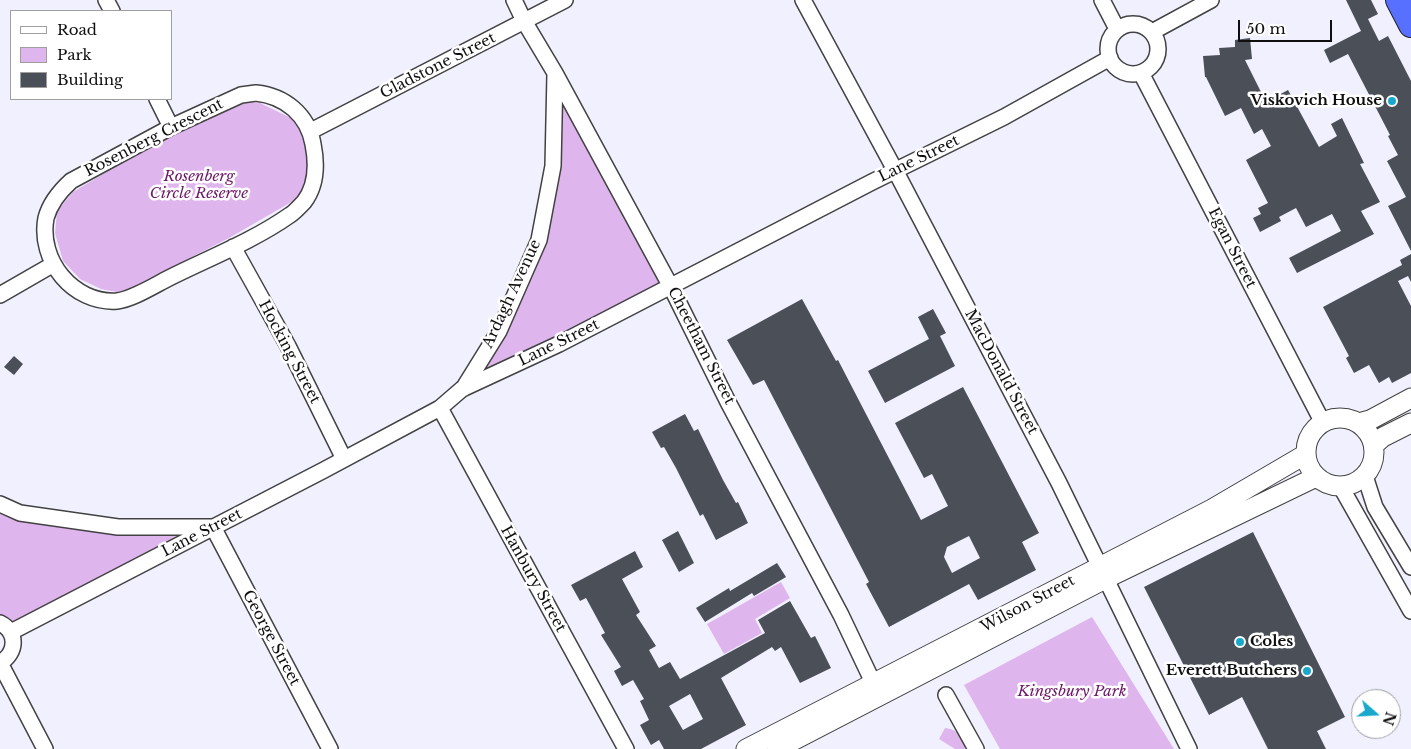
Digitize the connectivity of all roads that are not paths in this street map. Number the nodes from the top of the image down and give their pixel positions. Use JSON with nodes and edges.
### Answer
{"nodes":[{"id":1,"x":514,"y":0,"type":"edge"},
{"id":2,"x":565,"y":0,"type":"edge"},
{"id":3,"x":803,"y":0,"type":"edge"},
{"id":4,"x":1102,"y":0,"type":"edge"},
{"id":5,"x":1211,"y":0,"type":"edge"},
{"id":6,"x":1398,"y":0,"type":"edge"},
{"id":7,"x":524,"y":21,"type":"junction"},
{"id":8,"x":1411,"y":25,"type":"edge"},
{"id":9,"x":1117,"y":29,"type":"junction"},
{"id":10,"x":1152,"y":32,"type":"junction"},
{"id":11,"x":1110,"y":58,"type":"junction"},
{"id":12,"x":555,"y":73,"type":"junction"},
{"id":13,"x":1141,"y":73,"type":"junction"},
{"id":14,"x":158,"y":100,"type":"edge"},
{"id":15,"x":171,"y":127,"type":"junction"},
{"id":16,"x":311,"y":131,"type":"junction"},
{"id":17,"x":895,"y":170,"type":"junction"},
{"id":18,"x":233,"y":246,"type":"junction"},
{"id":19,"x":52,"y":264,"type":"junction"},
{"id":20,"x":671,"y":286,"type":"junction"},
{"id":21,"x":0,"y":295,"type":"edge"},
{"id":22,"x":462,"y":389,"type":"junction"},
{"id":23,"x":1411,"y":398,"type":"edge"},
{"id":24,"x":440,"y":408,"type":"junction"},
{"id":25,"x":1323,"y":423,"type":"junction"},
{"id":26,"x":1358,"y":423,"type":"junction"},
{"id":27,"x":1411,"y":423,"type":"edge"},
{"id":28,"x":1374,"y":445,"type":"junction"},
{"id":29,"x":1306,"y":454,"type":"junction"},
{"id":30,"x":344,"y":459,"type":"junction"},
{"id":31,"x":1365,"y":476,"type":"junction"},
{"id":32,"x":1316,"y":477,"type":"junction"},
{"id":33,"x":1341,"y":487,"type":"junction"},
{"id":34,"x":0,"y":504,"type":"edge"},
{"id":35,"x":213,"y":527,"type":"junction"},
{"id":36,"x":1411,"y":567,"type":"edge"},
{"id":37,"x":1102,"y":573,"type":"junction"},
{"id":38,"x":1411,"y":611,"type":"edge"},
{"id":39,"x":6,"y":627,"type":"edge"},
{"id":40,"x":0,"y":663,"type":"edge"},
{"id":41,"x":877,"y":690,"type":"junction"},
{"id":42,"x":946,"y":695,"type":"dead end"},
{"id":43,"x":45,"y":749,"type":"edge"},
{"id":44,"x":330,"y":749,"type":"edge"},
{"id":45,"x":626,"y":749,"type":"edge"},
{"id":46,"x":746,"y":749,"type":"edge"},
{"id":47,"x":777,"y":749,"type":"edge"},
{"id":48,"x":976,"y":749,"type":"edge"},
{"id":49,"x":1189,"y":749,"type":"edge"}],
"edges":[{"from":1,"to":7,"type":"street","name":"Cheetham Street"},
{"from":2,"to":7,"type":"street","name":"Gladstone Street"},
{"from":3,"to":17,"type":"street","name":"MacDonald Street"},
{"from":4,"to":9,"type":"street"},
{"from":5,"to":10,"type":"street"},
{"from":6,"to":8,"type":"highway"},
{"from":7,"to":12,"type":"street","name":"Cheetham Street"},
{"from":7,"to":16,"type":"street","name":"Gladstone Street"},
{"from":9,"to":10,"type":"street"},
{"from":9,"to":11,"type":"street"},
{"from":10,"to":13,"type":"street"},
{"from":11,"to":13,"type":"street"},
{"from":11,"to":17,"type":"street","name":"Lane Street"},
{"from":12,"to":20,"type":"street","name":"Cheetham Street"},
{"from":12,"to":22,"type":"street","name":"Ardagh Avenue"},
{"from":13,"to":25,"type":"street","name":"Egan Street"},
{"from":14,"to":15,"type":"street"},
{"from":15,"to":16,"type":"street","name":"Rosenberg Crescent"},
{"from":15,"to":19,"type":"street","name":"Rosenberg Crescent"},
{"from":16,"to":18,"type":"street","name":"Rosenberg Crescent"},
{"from":17,"to":20,"type":"street","name":"Lane Street"},
{"from":17,"to":37,"type":"street","name":"MacDonald Street"},
{"from":18,"to":19,"type":"street","name":"Rosenberg Crescent"},
{"from":18,"to":30,"type":"street","name":"Hocking Street"},
{"from":19,"to":21,"type":"street"},
{"from":20,"to":22,"type":"street","name":"Lane Street"},
{"from":20,"to":41,"type":"street","name":"Cheetham Street"},
{"from":22,"to":24,"type":"street","name":"Lane Street"},
{"from":23,"to":26,"type":"street"},
{"from":24,"to":30,"type":"street","name":"Lane Street"},
{"from":24,"to":45,"type":"street","name":"Hanbury Street"},
{"from":25,"to":26,"type":"street"},
{"from":25,"to":29,"type":"street"},
{"from":26,"to":28,"type":"street"},
{"from":27,"to":28,"type":"street"},
{"from":28,"to":31,"type":"street"},
{"from":29,"to":32,"type":"street"},
{"from":29,"to":37,"type":"street","name":"Wilson Street"},
{"from":30,"to":35,"type":"street","name":"Lane Street"},
{"from":31,"to":33,"type":"street"},
{"from":31,"to":36,"type":"street"},
{"from":32,"to":33,"type":"street"},
{"from":32,"to":37,"type":"street","name":"Wilson Street"},
{"from":33,"to":38,"type":"street"},
{"from":34,"to":35,"type":"street"},
{"from":35,"to":39,"type":"street","name":"Lane Street"},
{"from":35,"to":44,"type":"street","name":"George Street"},
{"from":37,"to":41,"type":"street","name":"Wilson Street"},
{"from":37,"to":49,"type":"street","name":"MacDonald Street"},
{"from":39,"to":40,"type":"street"},
{"from":40,"to":43,"type":"street"},
{"from":41,"to":46,"type":"street","name":"Wilson Street"},
{"from":41,"to":47,"type":"street","name":"Wilson Street"},
{"from":42,"to":48,"type":"street"}]}
